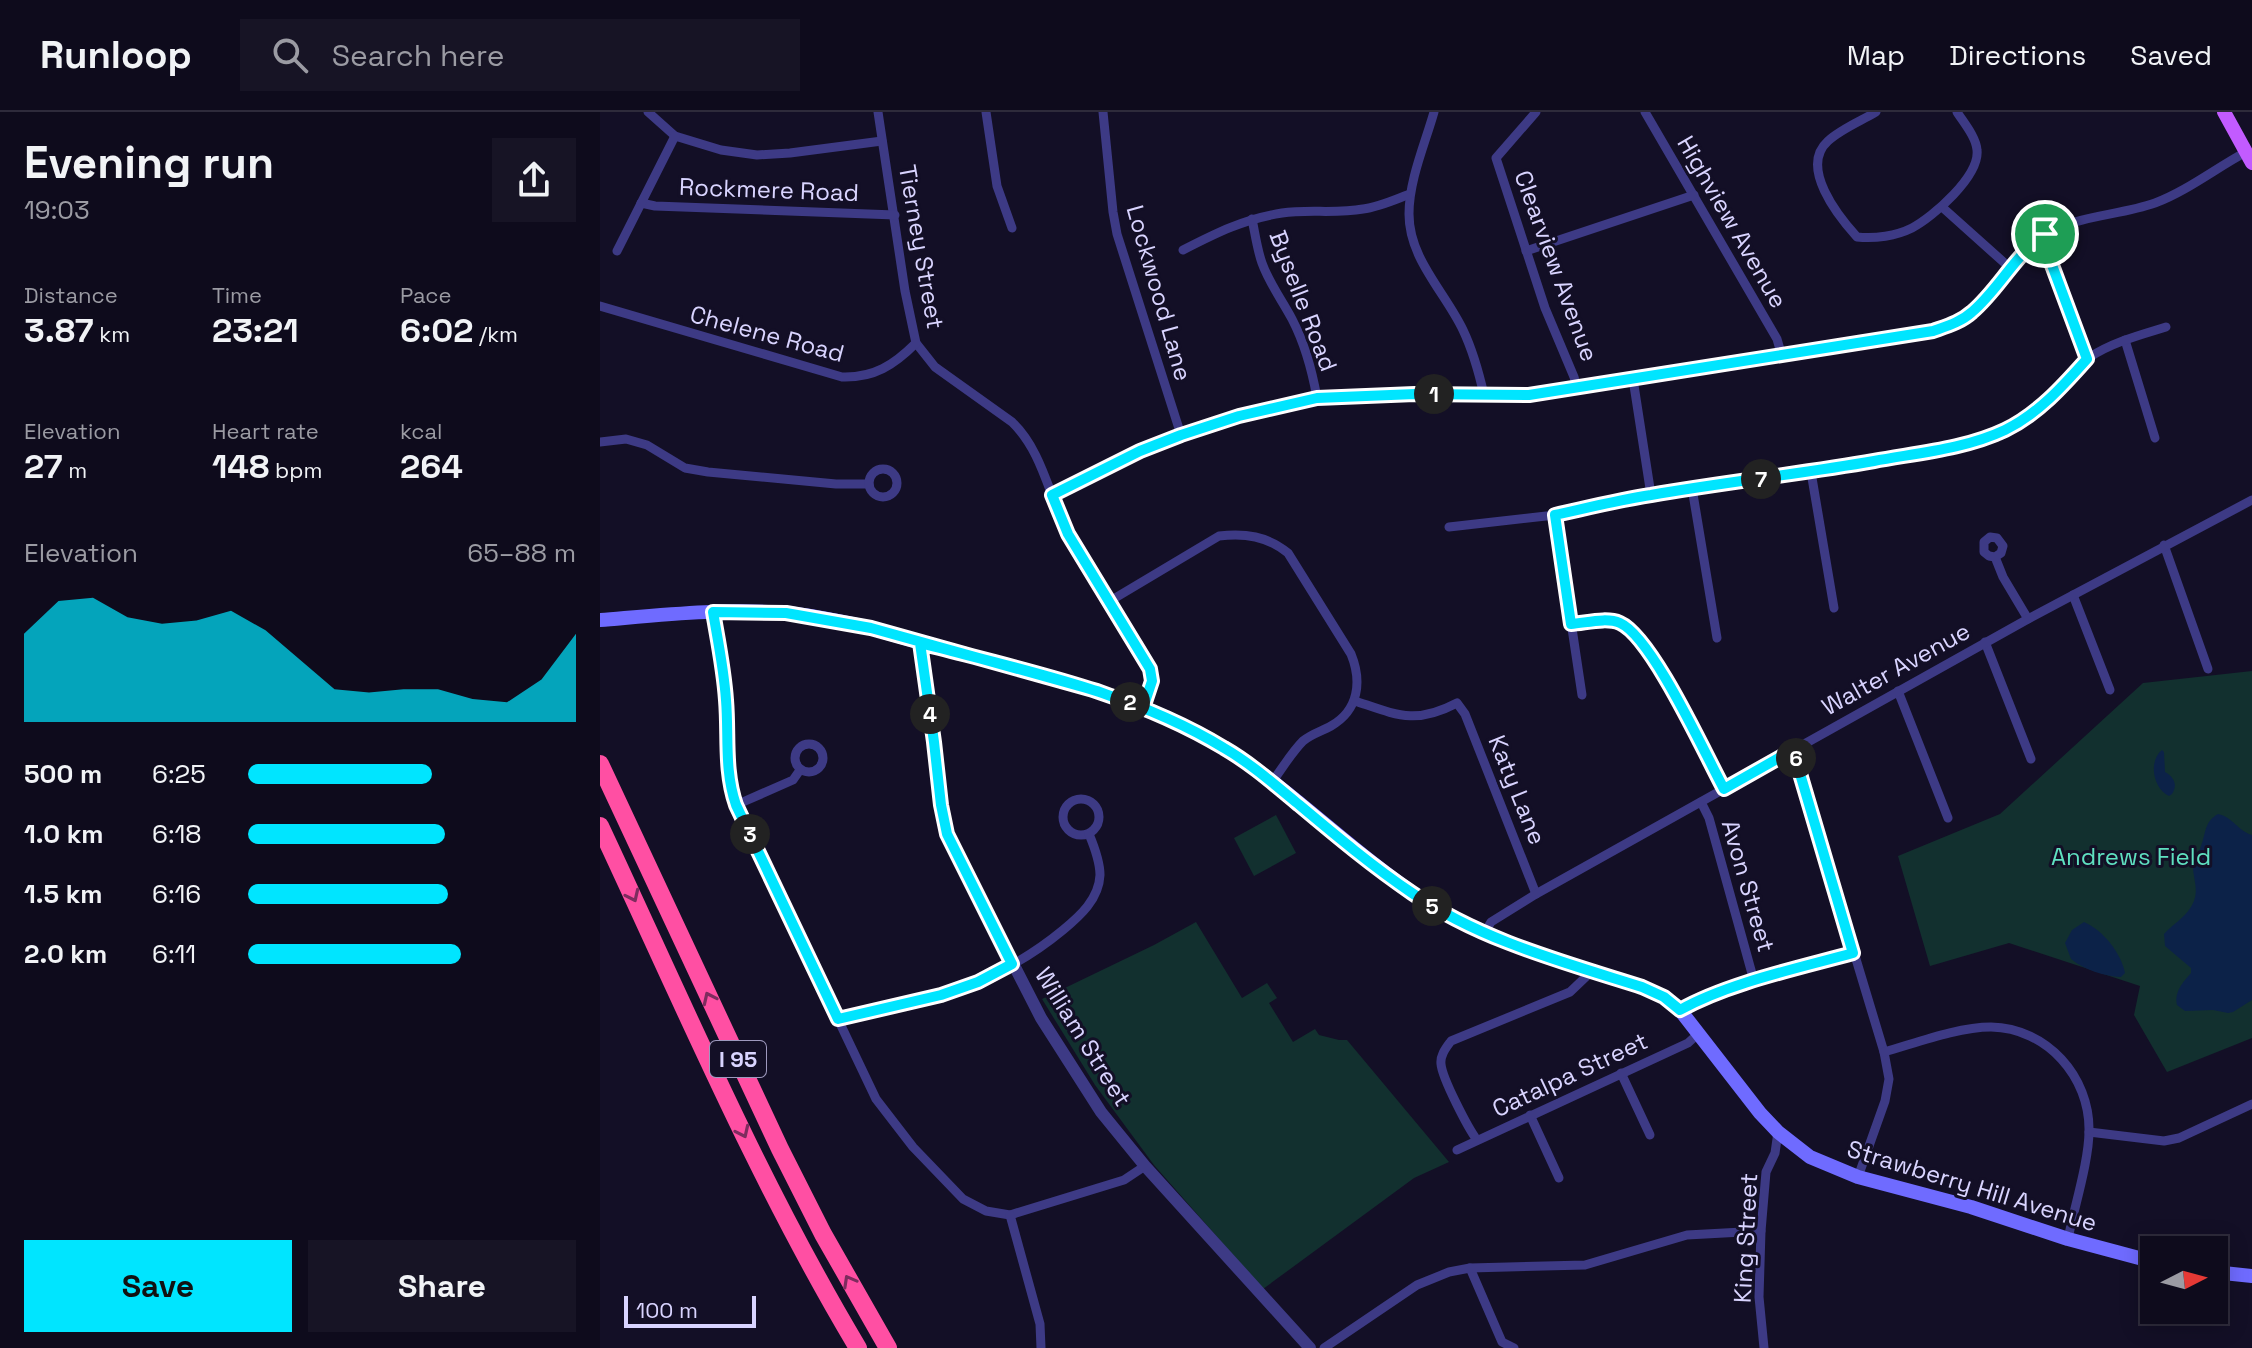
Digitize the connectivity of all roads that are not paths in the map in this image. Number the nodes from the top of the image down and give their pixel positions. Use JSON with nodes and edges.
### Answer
{"nodes":[{"id":1,"x":648,"y":112,"type":"edge"},
{"id":2,"x":878,"y":112,"type":"edge"},
{"id":3,"x":986,"y":112,"type":"edge"},
{"id":4,"x":1103,"y":112,"type":"edge"},
{"id":5,"x":1434,"y":112,"type":"edge"},
{"id":6,"x":1536,"y":112,"type":"edge"},
{"id":7,"x":1645,"y":112,"type":"edge"},
{"id":8,"x":1876,"y":112,"type":"edge"},
{"id":9,"x":1957,"y":112,"type":"edge"},
{"id":10,"x":2224,"y":112,"type":"edge"},
{"id":11,"x":675,"y":136,"type":"junction"},
{"id":12,"x":882,"y":141,"type":"junction"},
{"id":13,"x":2249,"y":158,"type":"edge"},
{"id":14,"x":1410,"y":194,"type":"junction"},
{"id":15,"x":1694,"y":195,"type":"junction"},
{"id":16,"x":641,"y":203,"type":"junction"},
{"id":17,"x":1942,"y":207,"type":"junction"},
{"id":18,"x":895,"y":215,"type":"junction"},
{"id":19,"x":1252,"y":219,"type":"junction"},
{"id":20,"x":1012,"y":228,"type":"dead end"},
{"id":21,"x":2045,"y":234,"type":"junction"},
{"id":22,"x":1183,"y":250,"type":"dead end"},
{"id":23,"x":617,"y":251,"type":"dead end"},
{"id":24,"x":1526,"y":251,"type":"junction"},
{"id":25,"x":2009,"y":267,"type":"junction"},
{"id":26,"x":600,"y":306,"type":"edge"},
{"id":27,"x":2166,"y":327,"type":"dead end"},
{"id":28,"x":2125,"y":340,"type":"junction"},
{"id":29,"x":916,"y":343,"type":"junction"},
{"id":30,"x":1781,"y":353,"type":"junction"},
{"id":31,"x":2087,"y":359,"type":"junction"},
{"id":32,"x":1633,"y":379,"type":"junction"},
{"id":33,"x":1577,"y":388,"type":"junction"},
{"id":34,"x":1484,"y":395,"type":"junction"},
{"id":35,"x":1317,"y":398,"type":"junction"},
{"id":36,"x":1181,"y":435,"type":"junction"},
{"id":37,"x":2155,"y":438,"type":"dead end"},
{"id":38,"x":600,"y":442,"type":"edge"},
{"id":39,"x":1811,"y":472,"type":"junction"},
{"id":40,"x":869,"y":484,"type":"dead end"},
{"id":41,"x":1692,"y":488,"type":"junction"},
{"id":42,"x":1052,"y":495,"type":"junction"},
{"id":43,"x":1651,"y":495,"type":"junction"},
{"id":44,"x":2252,"y":500,"type":"edge"},
{"id":45,"x":1555,"y":515,"type":"junction"},
{"id":46,"x":1449,"y":527,"type":"dead end"},
{"id":47,"x":2164,"y":545,"type":"junction"},
{"id":48,"x":1995,"y":557,"type":"dead end"},
{"id":49,"x":2073,"y":595,"type":"junction"},
{"id":50,"x":1110,"y":601,"type":"junction"},
{"id":51,"x":1834,"y":608,"type":"dead end"},
{"id":52,"x":713,"y":612,"type":"junction"},
{"id":53,"x":2028,"y":619,"type":"junction"},
{"id":54,"x":600,"y":620,"type":"edge"},
{"id":55,"x":1571,"y":624,"type":"junction"},
{"id":56,"x":1717,"y":638,"type":"dead end"},
{"id":57,"x":1985,"y":642,"type":"junction"},
{"id":58,"x":920,"y":643,"type":"junction"},
{"id":59,"x":2208,"y":669,"type":"dead end"},
{"id":60,"x":2110,"y":690,"type":"dead end"},
{"id":61,"x":1898,"y":691,"type":"junction"},
{"id":62,"x":1582,"y":695,"type":"dead end"},
{"id":63,"x":1355,"y":701,"type":"junction"},
{"id":64,"x":1143,"y":708,"type":"junction"},
{"id":65,"x":1793,"y":750,"type":"junction"},
{"id":66,"x":2031,"y":759,"type":"dead end"},
{"id":67,"x":600,"y":764,"type":"edge"},
{"id":68,"x":800,"y":770,"type":"dead end"},
{"id":69,"x":1272,"y":782,"type":"junction"},
{"id":70,"x":1724,"y":789,"type":"junction"},
{"id":71,"x":1701,"y":802,"type":"junction"},
{"id":72,"x":736,"y":805,"type":"junction"},
{"id":73,"x":1948,"y":818,"type":"dead end"},
{"id":74,"x":600,"y":826,"type":"edge"},
{"id":75,"x":1089,"y":834,"type":"junction"},
{"id":76,"x":1536,"y":894,"type":"junction"},
{"id":77,"x":1485,"y":932,"type":"junction"},
{"id":78,"x":1853,"y":953,"type":"junction"},
{"id":79,"x":1012,"y":964,"type":"junction"},
{"id":80,"x":1592,"y":971,"type":"junction"},
{"id":81,"x":1754,"y":981,"type":"junction"},
{"id":82,"x":1680,"y":1010,"type":"junction"},
{"id":83,"x":838,"y":1019,"type":"junction"},
{"id":84,"x":1699,"y":1033,"type":"junction"},
{"id":85,"x":1884,"y":1052,"type":"junction"},
{"id":86,"x":1621,"y":1073,"type":"junction"},
{"id":87,"x":2252,"y":1104,"type":"edge"},
{"id":88,"x":1530,"y":1115,"type":"junction"},
{"id":89,"x":1778,"y":1132,"type":"junction"},
{"id":90,"x":2089,"y":1132,"type":"junction"},
{"id":91,"x":1650,"y":1135,"type":"dead end"},
{"id":92,"x":1477,"y":1140,"type":"junction"},
{"id":93,"x":1457,"y":1150,"type":"dead end"},
{"id":94,"x":1145,"y":1166,"type":"junction"},
{"id":95,"x":1858,"y":1177,"type":"junction"},
{"id":96,"x":1559,"y":1178,"type":"dead end"},
{"id":97,"x":1010,"y":1215,"type":"junction"},
{"id":98,"x":1761,"y":1231,"type":"junction"},
{"id":99,"x":2068,"y":1239,"type":"junction"},
{"id":100,"x":2140,"y":1258,"type":"edge"},
{"id":101,"x":1470,"y":1268,"type":"junction"},
{"id":102,"x":2228,"y":1273,"type":"edge"},
{"id":103,"x":2252,"y":1276,"type":"edge"},
{"id":104,"x":858,"y":1348,"type":"edge"},
{"id":105,"x":888,"y":1348,"type":"edge"},
{"id":106,"x":1041,"y":1348,"type":"edge"},
{"id":107,"x":1310,"y":1348,"type":"edge"},
{"id":108,"x":1324,"y":1348,"type":"edge"},
{"id":109,"x":1514,"y":1348,"type":"edge"},
{"id":110,"x":1764,"y":1348,"type":"edge"}],
"edges":[{"from":1,"to":11,"type":"street"},
{"from":2,"to":12,"type":"street","name":"Tierney Street"},
{"from":3,"to":20,"type":"street"},
{"from":4,"to":36,"type":"street","name":"Lockwood Lane"},
{"from":5,"to":14,"type":"street"},
{"from":6,"to":24,"type":"street","name":"Clearview Avenue"},
{"from":7,"to":15,"type":"street","name":"Highview Avenue"},
{"from":8,"to":17,"type":"street"},
{"from":9,"to":17,"type":"street"},
{"from":10,"to":13,"type":"main road"},
{"from":11,"to":12,"type":"street"},
{"from":11,"to":16,"type":"street"},
{"from":12,"to":18,"type":"street","name":"Tierney Street"},
{"from":13,"to":21,"type":"street"},
{"from":14,"to":19,"type":"street"},
{"from":14,"to":34,"type":"street"},
{"from":15,"to":24,"type":"street"},
{"from":15,"to":30,"type":"street","name":"Highview Avenue"},
{"from":16,"to":18,"type":"street","name":"Rockmere Road"},
{"from":16,"to":23,"type":"street"},
{"from":17,"to":25,"type":"street"},
{"from":18,"to":29,"type":"street","name":"Tierney Street"},
{"from":19,"to":22,"type":"street"},
{"from":19,"to":35,"type":"street","name":"Byselle Road"},
{"from":21,"to":25,"type":"street"},
{"from":21,"to":31,"type":"street"},
{"from":24,"to":33,"type":"street","name":"Clearview Avenue"},
{"from":25,"to":30,"type":"street"},
{"from":26,"to":29,"type":"street","name":"Chelene Road"},
{"from":27,"to":28,"type":"street"},
{"from":28,"to":31,"type":"street"},
{"from":28,"to":37,"type":"street"},
{"from":29,"to":42,"type":"street","name":"Tierney Street"},
{"from":30,"to":32,"type":"street"},
{"from":31,"to":39,"type":"street"},
{"from":32,"to":33,"type":"street"},
{"from":32,"to":43,"type":"street"},
{"from":33,"to":34,"type":"street"},
{"from":34,"to":35,"type":"street"},
{"from":35,"to":36,"type":"street"},
{"from":36,"to":42,"type":"street"},
{"from":38,"to":40,"type":"street"},
{"from":39,"to":41,"type":"street"},
{"from":39,"to":51,"type":"street"},
{"from":41,"to":43,"type":"street"},
{"from":41,"to":56,"type":"street"},
{"from":42,"to":50,"type":"street","name":"Tierney Street"},
{"from":43,"to":45,"type":"street"},
{"from":44,"to":47,"type":"street","name":"Walter Avenue"},
{"from":45,"to":46,"type":"street"},
{"from":45,"to":55,"type":"street"},
{"from":47,"to":49,"type":"street","name":"Walter Avenue"},
{"from":47,"to":59,"type":"street"},
{"from":48,"to":53,"type":"street"},
{"from":49,"to":53,"type":"street","name":"Walter Avenue"},
{"from":49,"to":60,"type":"street"},
{"from":50,"to":63,"type":"street"},
{"from":50,"to":64,"type":"street","name":"Tierney Street"},
{"from":52,"to":54,"type":"main road","name":"Strawberry Hill Avenue"},
{"from":52,"to":58,"type":"main road","name":"Strawberry Hill Avenue"},
{"from":52,"to":72,"type":"street"},
{"from":53,"to":57,"type":"street","name":"Walter Avenue"},
{"from":55,"to":62,"type":"street"},
{"from":55,"to":70,"type":"street"},
{"from":57,"to":61,"type":"street","name":"Walter Avenue"},
{"from":57,"to":66,"type":"street"},
{"from":58,"to":64,"type":"main road","name":"Strawberry Hill Avenue"},
{"from":58,"to":79,"type":"street","name":"William Street"},
{"from":61,"to":65,"type":"street","name":"Walter Avenue"},
{"from":61,"to":73,"type":"street"},
{"from":63,"to":69,"type":"street"},
{"from":63,"to":76,"type":"street","name":"Katy Lane"},
{"from":64,"to":69,"type":"main road","name":"Strawberry Hill Avenue"},
{"from":65,"to":70,"type":"street","name":"Walter Avenue"},
{"from":65,"to":78,"type":"street"},
{"from":105,"to":67,"type":"highway","number":"I 95","one_way":true},
{"from":68,"to":72,"type":"street"},
{"from":69,"to":77,"type":"main road","name":"Strawberry Hill Avenue"},
{"from":70,"to":71,"type":"street","name":"Walter Avenue"},
{"from":71,"to":76,"type":"street","name":"Walter Avenue"},
{"from":71,"to":81,"type":"street","name":"Avon Street"},
{"from":72,"to":83,"type":"street"},
{"from":74,"to":104,"type":"highway","number":"I 95","one_way":true},
{"from":75,"to":75,"type":"street"},
{"from":75,"to":79,"type":"street"},
{"from":76,"to":77,"type":"street","name":"Walter Avenue"},
{"from":77,"to":80,"type":"main road","name":"Strawberry Hill Avenue"},
{"from":78,"to":81,"type":"street"},
{"from":78,"to":85,"type":"street"},
{"from":79,"to":83,"type":"street"},
{"from":79,"to":94,"type":"street","name":"William Street"},
{"from":80,"to":82,"type":"main road","name":"Strawberry Hill Avenue"},
{"from":80,"to":92,"type":"street"},
{"from":81,"to":82,"type":"street"},
{"from":82,"to":84,"type":"main road","name":"Strawberry Hill Avenue"},
{"from":83,"to":97,"type":"street"},
{"from":84,"to":86,"type":"street","name":"Catalpa Street"},
{"from":84,"to":89,"type":"main road","name":"Strawberry Hill Avenue"},
{"from":85,"to":90,"type":"street"},
{"from":85,"to":95,"type":"street"},
{"from":86,"to":88,"type":"street","name":"Catalpa Street"},
{"from":86,"to":91,"type":"street"},
{"from":87,"to":90,"type":"street"},
{"from":88,"to":92,"type":"street","name":"Catalpa Street"},
{"from":88,"to":96,"type":"street"},
{"from":89,"to":95,"type":"main road","name":"Strawberry Hill Avenue"},
{"from":89,"to":98,"type":"street","name":"King Street"},
{"from":90,"to":99,"type":"street"},
{"from":92,"to":93,"type":"street","name":"Catalpa Street"},
{"from":94,"to":97,"type":"street"},
{"from":94,"to":107,"type":"street","name":"William Street"},
{"from":95,"to":99,"type":"main road","name":"Strawberry Hill Avenue"},
{"from":97,"to":106,"type":"street"},
{"from":98,"to":101,"type":"street"},
{"from":98,"to":110,"type":"street","name":"King Street"},
{"from":99,"to":100,"type":"main road","name":"Strawberry Hill Avenue"},
{"from":101,"to":108,"type":"street"},
{"from":101,"to":109,"type":"street"},
{"from":102,"to":103,"type":"main road"}]}
